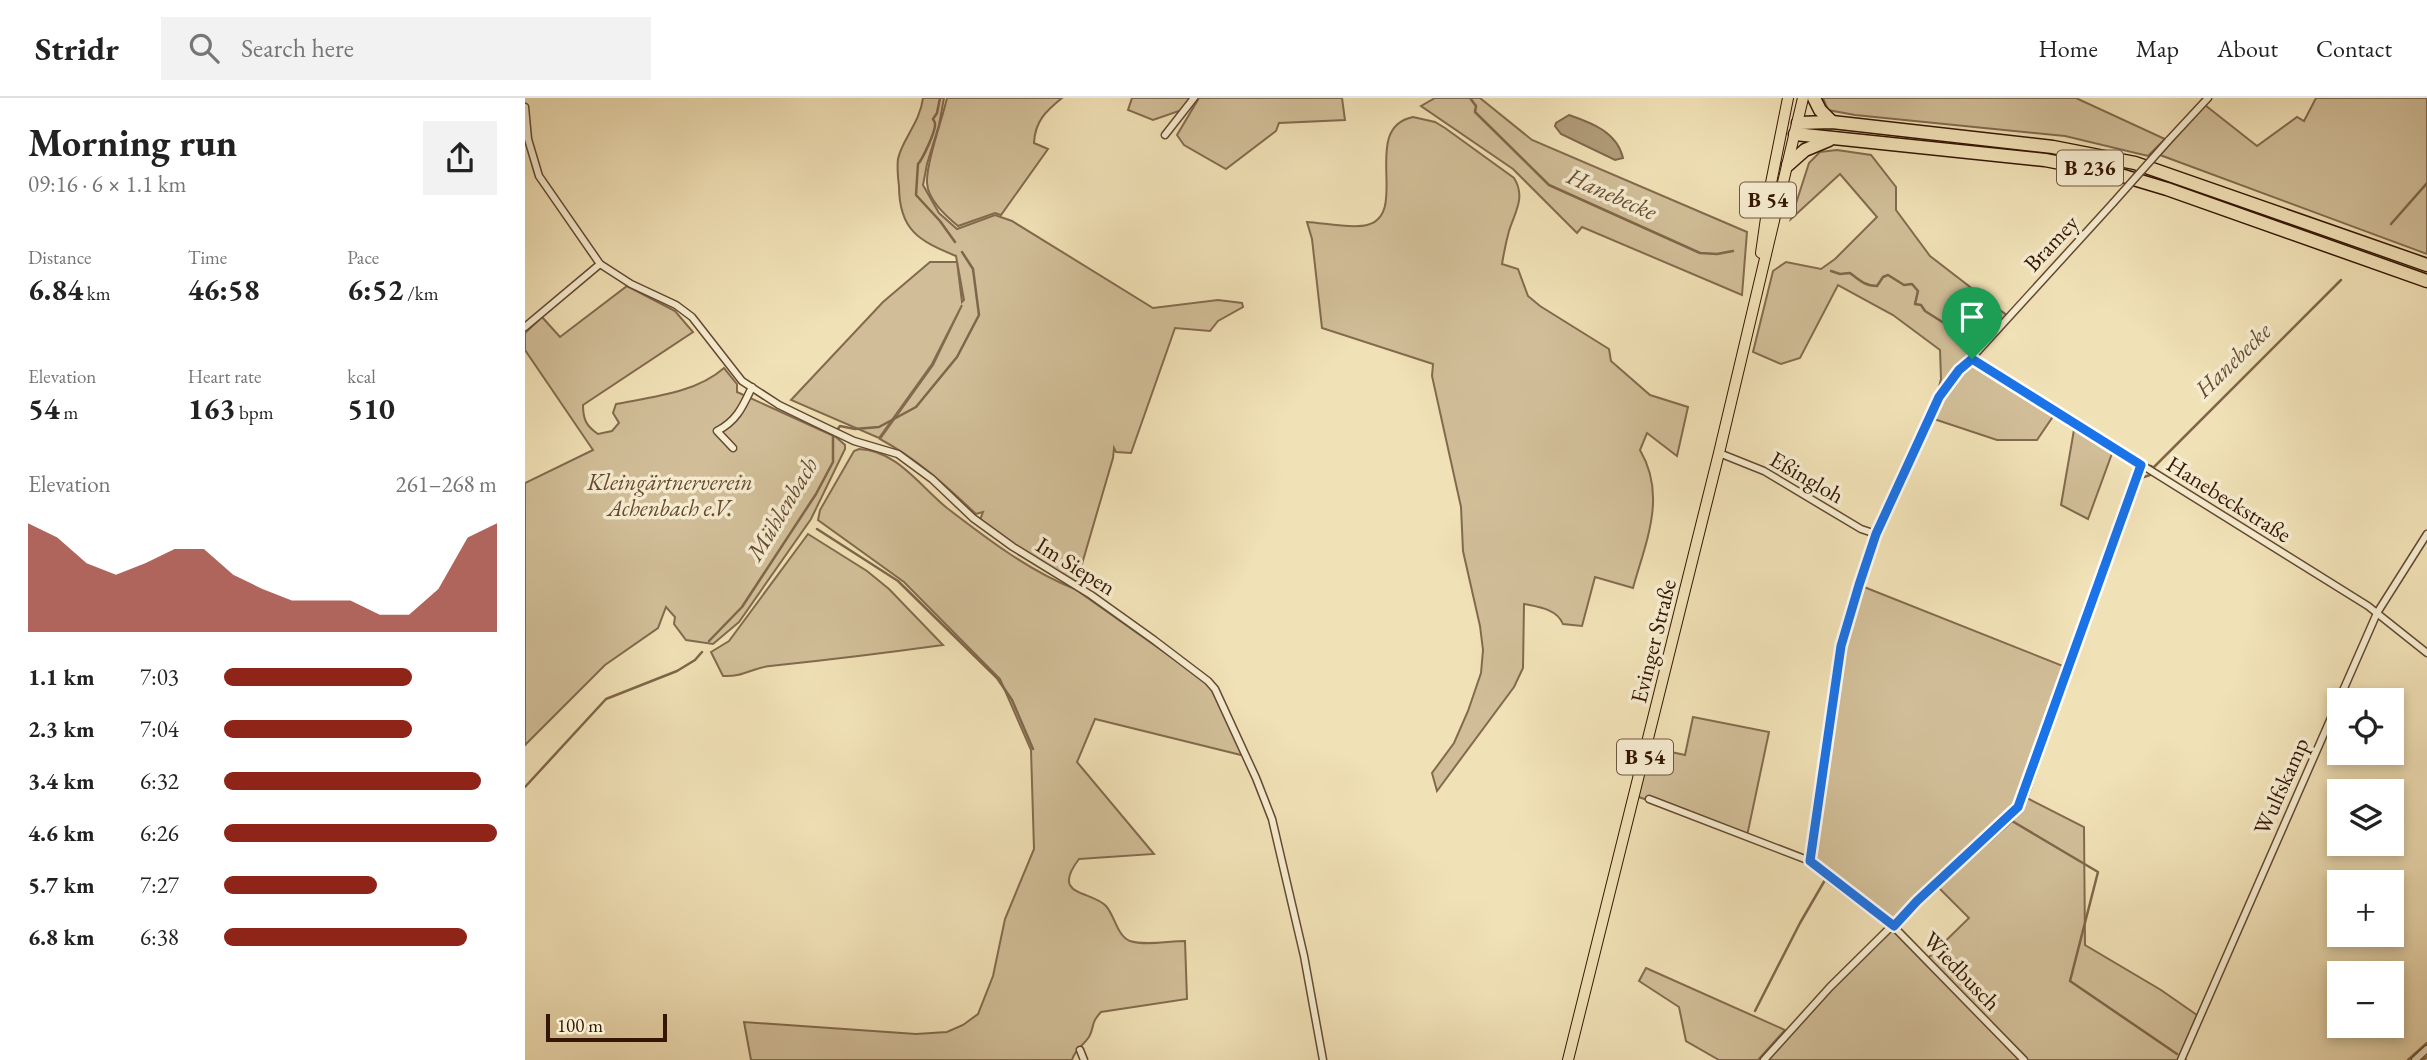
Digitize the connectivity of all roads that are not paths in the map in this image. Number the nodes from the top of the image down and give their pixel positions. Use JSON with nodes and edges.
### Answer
{"nodes":[{"id":1,"x":530,"y":98,"type":"edge"},
{"id":2,"x":1194,"y":98,"type":"edge"},
{"id":3,"x":1789,"y":98,"type":"edge"},
{"id":4,"x":1803,"y":98,"type":"edge"},
{"id":5,"x":1814,"y":98,"type":"edge"},
{"id":6,"x":2208,"y":98,"type":"edge"},
{"id":7,"x":525,"y":107,"type":"edge"},
{"id":8,"x":1832,"y":122,"type":"junction"},
{"id":9,"x":1790,"y":125,"type":"junction"},
{"id":10,"x":1164,"y":135,"type":"dead end"},
{"id":11,"x":1832,"y":139,"type":"junction"},
{"id":12,"x":1788,"y":165,"type":"junction"},
{"id":13,"x":600,"y":264,"type":"junction"},
{"id":14,"x":2427,"y":265,"type":"edge"},
{"id":15,"x":1761,"y":271,"type":"junction"},
{"id":16,"x":2427,"y":281,"type":"edge"},
{"id":17,"x":525,"y":327,"type":"edge"},
{"id":18,"x":1972,"y":359,"type":"junction"},
{"id":19,"x":752,"y":387,"type":"junction"},
{"id":20,"x":733,"y":448,"type":"dead end"},
{"id":21,"x":1719,"y":453,"type":"junction"},
{"id":22,"x":2141,"y":465,"type":"junction"},
{"id":23,"x":1876,"y":534,"type":"junction"},
{"id":24,"x":2427,"y":534,"type":"edge"},
{"id":25,"x":2377,"y":612,"type":"junction"},
{"id":26,"x":2427,"y":653,"type":"edge"},
{"id":27,"x":1649,"y":799,"type":"dead end"},
{"id":28,"x":1810,"y":861,"type":"junction"},
{"id":29,"x":1894,"y":926,"type":"junction"},
{"id":30,"x":2427,"y":1049,"type":"edge"},
{"id":31,"x":1080,"y":1050,"type":"dead end"},
{"id":32,"x":1084,"y":1060,"type":"edge"},
{"id":33,"x":1324,"y":1060,"type":"edge"},
{"id":34,"x":1568,"y":1060,"type":"edge"},
{"id":35,"x":1764,"y":1060,"type":"edge"},
{"id":36,"x":2024,"y":1060,"type":"edge"},
{"id":37,"x":2181,"y":1060,"type":"edge"},
{"id":38,"x":2415,"y":1060,"type":"edge"}],
"edges":[{"from":1,"to":7,"type":"street","name":"Im Siepen"},
{"from":2,"to":10,"type":"street"},
{"from":3,"to":9,"type":"main road","number":"B 54"},
{"from":4,"to":9,"type":"main road","number":"B 54"},
{"from":5,"to":8,"type":"highway"},
{"from":6,"to":18,"type":"street","name":"Bramey","bridge":true},
{"from":7,"to":13,"type":"street","name":"Im Siepen"},
{"from":8,"to":9,"type":"highway","number":"B 236"},
{"from":8,"to":14,"type":"highway","number":"B 236"},
{"from":9,"to":11,"type":"highway","number":"B 236"},
{"from":9,"to":12,"type":"main road","number":"B 54"},
{"from":9,"to":15,"type":"main road","number":"B 54"},
{"from":11,"to":12,"type":"highway"},
{"from":11,"to":16,"type":"highway","number":"B 236"},
{"from":12,"to":15,"type":"main road","number":"B 54"},
{"from":13,"to":17,"type":"street"},
{"from":13,"to":19,"type":"street","name":"Im Siepen"},
{"from":15,"to":21,"type":"main road","name":"Evinger Straße","number":"B 54"},
{"from":18,"to":22,"type":"street","name":"Hanebeckstraße"},
{"from":18,"to":23,"type":"street","name":"Bramey"},
{"from":19,"to":20,"type":"street"},
{"from":19,"to":33,"type":"street","name":"Im Siepen"},
{"from":21,"to":23,"type":"street","name":"Eßingloh"},
{"from":21,"to":34,"type":"main road","name":"Evinger Straße","number":"B 54"},
{"from":22,"to":25,"type":"street","name":"Hanebeckstraße"},
{"from":22,"to":29,"type":"street"},
{"from":23,"to":28,"type":"street","name":"Bramey"},
{"from":24,"to":25,"type":"street","name":"Wulfskamp"},
{"from":25,"to":26,"type":"street","name":"Hanebeckstraße"},
{"from":25,"to":37,"type":"street","name":"Wulfskamp"},
{"from":27,"to":28,"type":"street","name":"Wiedbusch"},
{"from":28,"to":29,"type":"street","name":"Wiedbusch"},
{"from":29,"to":35,"type":"street"},
{"from":29,"to":36,"type":"street","name":"Wiedbusch"},
{"from":30,"to":38,"type":"street"},
{"from":31,"to":32,"type":"street"}]}
